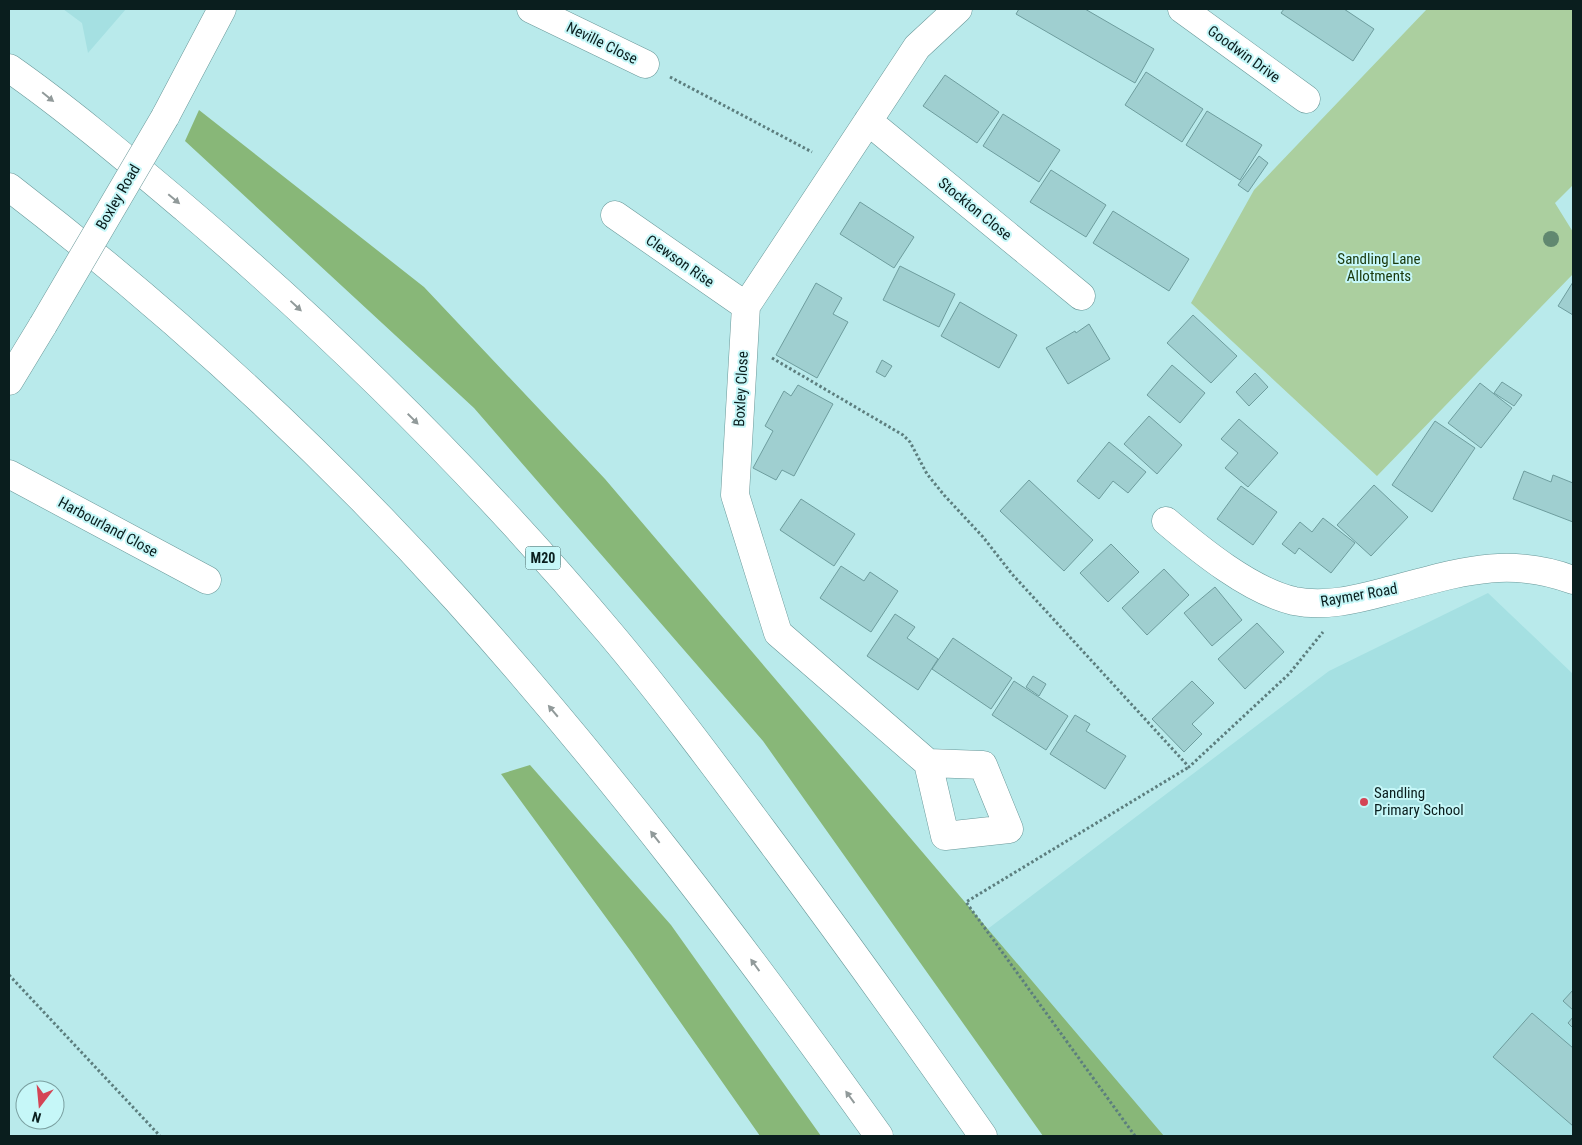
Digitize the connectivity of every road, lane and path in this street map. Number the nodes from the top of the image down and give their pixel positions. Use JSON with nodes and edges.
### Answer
{"nodes":[{"id":1,"x":222,"y":9,"type":"edge"},
{"id":2,"x":531,"y":9,"type":"edge"},
{"id":3,"x":958,"y":9,"type":"edge"},
{"id":4,"x":1182,"y":9,"type":"edge"},
{"id":5,"x":645,"y":64,"type":"joint"},
{"id":6,"x":9,"y":68,"type":"edge"},
{"id":7,"x":1306,"y":99,"type":"dead end"},
{"id":8,"x":868,"y":122,"type":"junction"},
{"id":9,"x":839,"y":166,"type":"junction"},
{"id":10,"x":9,"y":187,"type":"edge"},
{"id":11,"x":615,"y":215,"type":"dead end"},
{"id":12,"x":1081,"y":296,"type":"dead end"},
{"id":13,"x":746,"y":306,"type":"junction"},
{"id":14,"x":744,"y":341,"type":"junction"},
{"id":15,"x":9,"y":381,"type":"edge"},
{"id":16,"x":9,"y":474,"type":"edge"},
{"id":17,"x":1166,"y":521,"type":"dead end"},
{"id":18,"x":207,"y":580,"type":"dead end"},
{"id":19,"x":1573,"y":580,"type":"edge"},
{"id":20,"x":1331,"y":603,"type":"junction"},
{"id":21,"x":928,"y":763,"type":"dead end"},
{"id":22,"x":1189,"y":766,"type":"junction"},
{"id":23,"x":9,"y":975,"type":"edge"},
{"id":24,"x":160,"y":1136,"type":"edge"},
{"id":25,"x":879,"y":1136,"type":"edge"},
{"id":26,"x":983,"y":1136,"type":"edge"},
{"id":27,"x":1135,"y":1136,"type":"edge"}],
"edges":[{"from":1,"to":15,"type":"main road","name":"Boxley Road","bridge":true},
{"from":2,"to":5,"type":"main road","name":"Neville Close"},
{"from":3,"to":8,"type":"main road"},
{"from":4,"to":7,"type":"main road","name":"Goodwin Drive"},
{"from":5,"to":9,"type":"path"},
{"from":6,"to":26,"type":"main road","number":"M20","one_way":true},
{"from":8,"to":9,"type":"main road"},
{"from":8,"to":12,"type":"main road","name":"Stockton Close"},
{"from":9,"to":13,"type":"main road"},
{"from":25,"to":10,"type":"main road","one_way":true},
{"from":11,"to":13,"type":"main road","name":"Clewson Rise"},
{"from":13,"to":14,"type":"main road","name":"Boxley Close"},
{"from":14,"to":21,"type":"main road","name":"Boxley Close"},
{"from":14,"to":22,"type":"path"},
{"from":16,"to":18,"type":"main road","name":"Harbourland Close"},
{"from":17,"to":20,"type":"main road","name":"Raymer Road"},
{"from":19,"to":20,"type":"main road","name":"Raymer Road"},
{"from":20,"to":22,"type":"path"},
{"from":22,"to":27,"type":"path"},
{"from":23,"to":24,"type":"path"}]}
